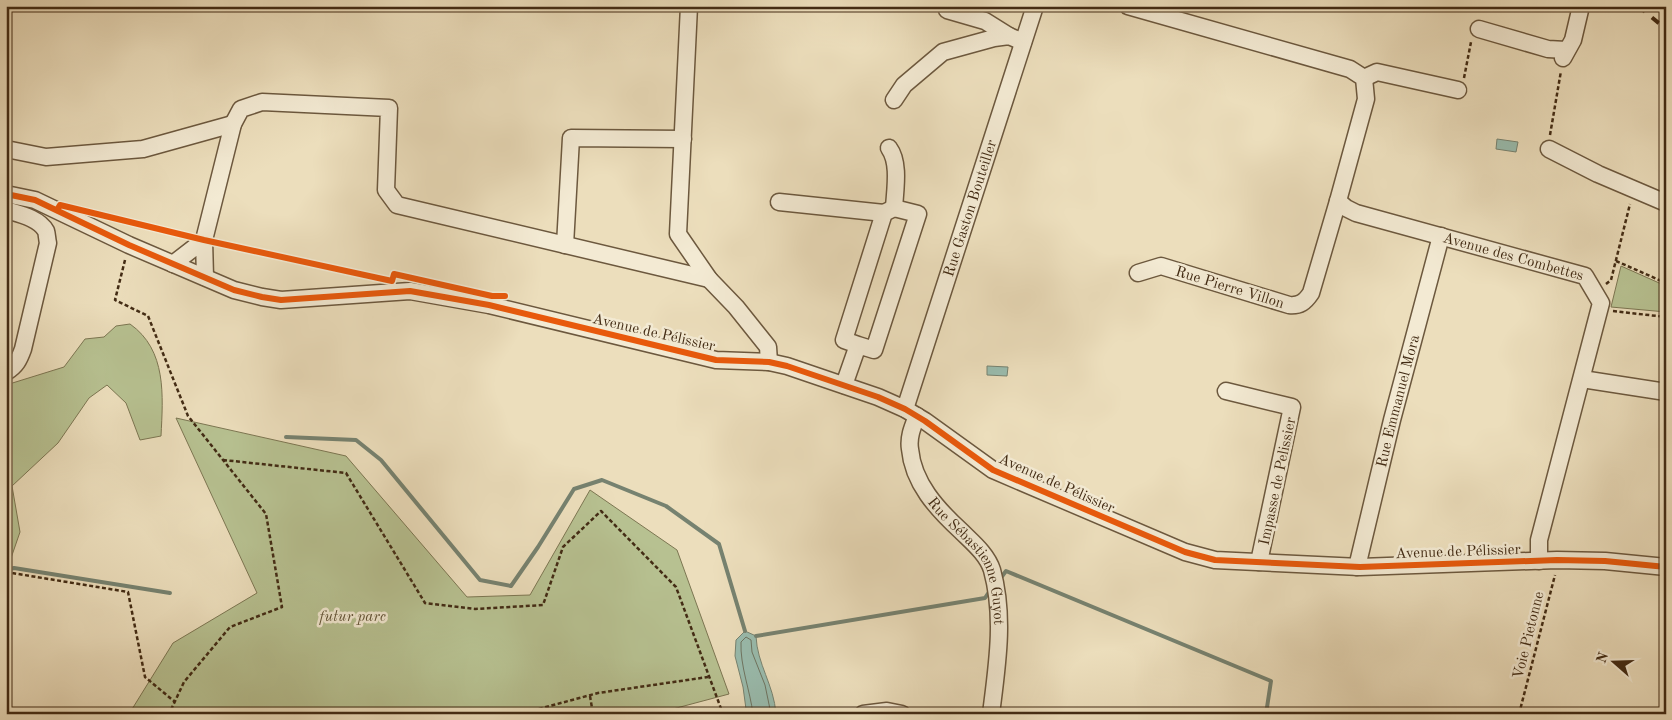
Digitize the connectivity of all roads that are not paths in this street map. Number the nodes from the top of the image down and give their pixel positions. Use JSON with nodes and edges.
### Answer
{"nodes":[{"id":1,"x":689,"y":6,"type":"edge"},
{"id":2,"x":1035,"y":6,"type":"edge"},
{"id":3,"x":1128,"y":6,"type":"edge"},
{"id":4,"x":1581,"y":6,"type":"edge"},
{"id":5,"x":947,"y":10,"type":"dead end"},
{"id":6,"x":1479,"y":29,"type":"road end"},
{"id":7,"x":1016,"y":39,"type":"junction"},
{"id":8,"x":1364,"y":78,"type":"junction"},
{"id":9,"x":1458,"y":90,"type":"road end"},
{"id":10,"x":894,"y":100,"type":"dead end"},
{"id":11,"x":233,"y":124,"type":"junction"},
{"id":12,"x":683,"y":139,"type":"junction"},
{"id":13,"x":889,"y":148,"type":"dead end"},
{"id":14,"x":6,"y":149,"type":"edge"},
{"id":15,"x":1549,"y":149,"type":"road end"},
{"id":16,"x":6,"y":194,"type":"edge"},
{"id":17,"x":1338,"y":201,"type":"junction"},
{"id":18,"x":779,"y":202,"type":"dead end"},
{"id":19,"x":1666,"y":202,"type":"edge"},
{"id":20,"x":6,"y":210,"type":"edge"},
{"id":21,"x":889,"y":210,"type":"junction"},
{"id":22,"x":1441,"y":236,"type":"junction"},
{"id":23,"x":204,"y":240,"type":"junction"},
{"id":24,"x":565,"y":245,"type":"junction"},
{"id":25,"x":174,"y":264,"type":"junction"},
{"id":26,"x":1138,"y":273,"type":"dead end"},
{"id":27,"x":205,"y":277,"type":"junction"},
{"id":28,"x":709,"y":278,"type":"junction"},
{"id":29,"x":858,"y":345,"type":"junction"},
{"id":30,"x":769,"y":362,"type":"junction"},
{"id":31,"x":6,"y":372,"type":"edge"},
{"id":32,"x":1582,"y":379,"type":"junction"},
{"id":33,"x":844,"y":384,"type":"junction"},
{"id":34,"x":1226,"y":391,"type":"dead end"},
{"id":35,"x":1666,"y":392,"type":"edge"},
{"id":36,"x":911,"y":412,"type":"junction"},
{"id":37,"x":1539,"y":561,"type":"junction"},
{"id":38,"x":1259,"y":562,"type":"junction"},
{"id":39,"x":1357,"y":567,"type":"junction"},
{"id":40,"x":1666,"y":568,"type":"edge"},
{"id":41,"x":863,"y":714,"type":"edge"},
{"id":42,"x":902,"y":714,"type":"edge"},
{"id":43,"x":992,"y":714,"type":"edge"}],
"edges":[{"from":1,"to":12,"type":"street"},
{"from":2,"to":7,"type":"street","name":"Rue Gaston Bouteiller"},
{"from":3,"to":8,"type":"street"},
{"from":4,"to":6,"type":"street"},
{"from":5,"to":7,"type":"street"},
{"from":7,"to":10,"type":"street"},
{"from":7,"to":36,"type":"street","name":"Rue Gaston Bouteiller"},
{"from":8,"to":9,"type":"street"},
{"from":8,"to":17,"type":"street"},
{"from":11,"to":14,"type":"street"},
{"from":11,"to":23,"type":"street"},
{"from":11,"to":24,"type":"street"},
{"from":12,"to":24,"type":"street"},
{"from":12,"to":28,"type":"street"},
{"from":13,"to":21,"type":"street"},
{"from":15,"to":19,"type":"street"},
{"from":16,"to":25,"type":"street","name":"Avenue de Pélissier"},
{"from":17,"to":22,"type":"street","name":"Avenue des Combettes"},
{"from":17,"to":26,"type":"street","name":"Rue Pierre Villon"},
{"from":18,"to":21,"type":"street"},
{"from":20,"to":31,"type":"street"},
{"from":21,"to":29,"type":"street"},
{"from":21,"to":29,"type":"street"},
{"from":22,"to":32,"type":"street","name":"Avenue des Combettes"},
{"from":22,"to":39,"type":"street","name":"Rue Emmanuel Mora"},
{"from":23,"to":25,"type":"street"},
{"from":23,"to":27,"type":"street"},
{"from":24,"to":28,"type":"street"},
{"from":25,"to":27,"type":"street","name":"Avenue de Pélissier"},
{"from":27,"to":30,"type":"street","name":"Avenue de Pélissier"},
{"from":28,"to":30,"type":"street"},
{"from":29,"to":33,"type":"street"},
{"from":30,"to":33,"type":"street","name":"Avenue de Pélissier"},
{"from":32,"to":35,"type":"street"},
{"from":32,"to":37,"type":"street","name":"Avenue des Combettes"},
{"from":33,"to":36,"type":"street","name":"Avenue de Pélissier"},
{"from":34,"to":38,"type":"street","name":"Impasse de Pelissier"},
{"from":36,"to":38,"type":"street","name":"Avenue de Pélissier"},
{"from":36,"to":43,"type":"street","name":"Rue Sébastienne Guyot"},
{"from":37,"to":39,"type":"street","name":"Avenue de Pélissier"},
{"from":37,"to":40,"type":"street","name":"Avenue de Pélissier"},
{"from":38,"to":39,"type":"street","name":"Avenue de Pélissier"},
{"from":41,"to":42,"type":"street"}]}
